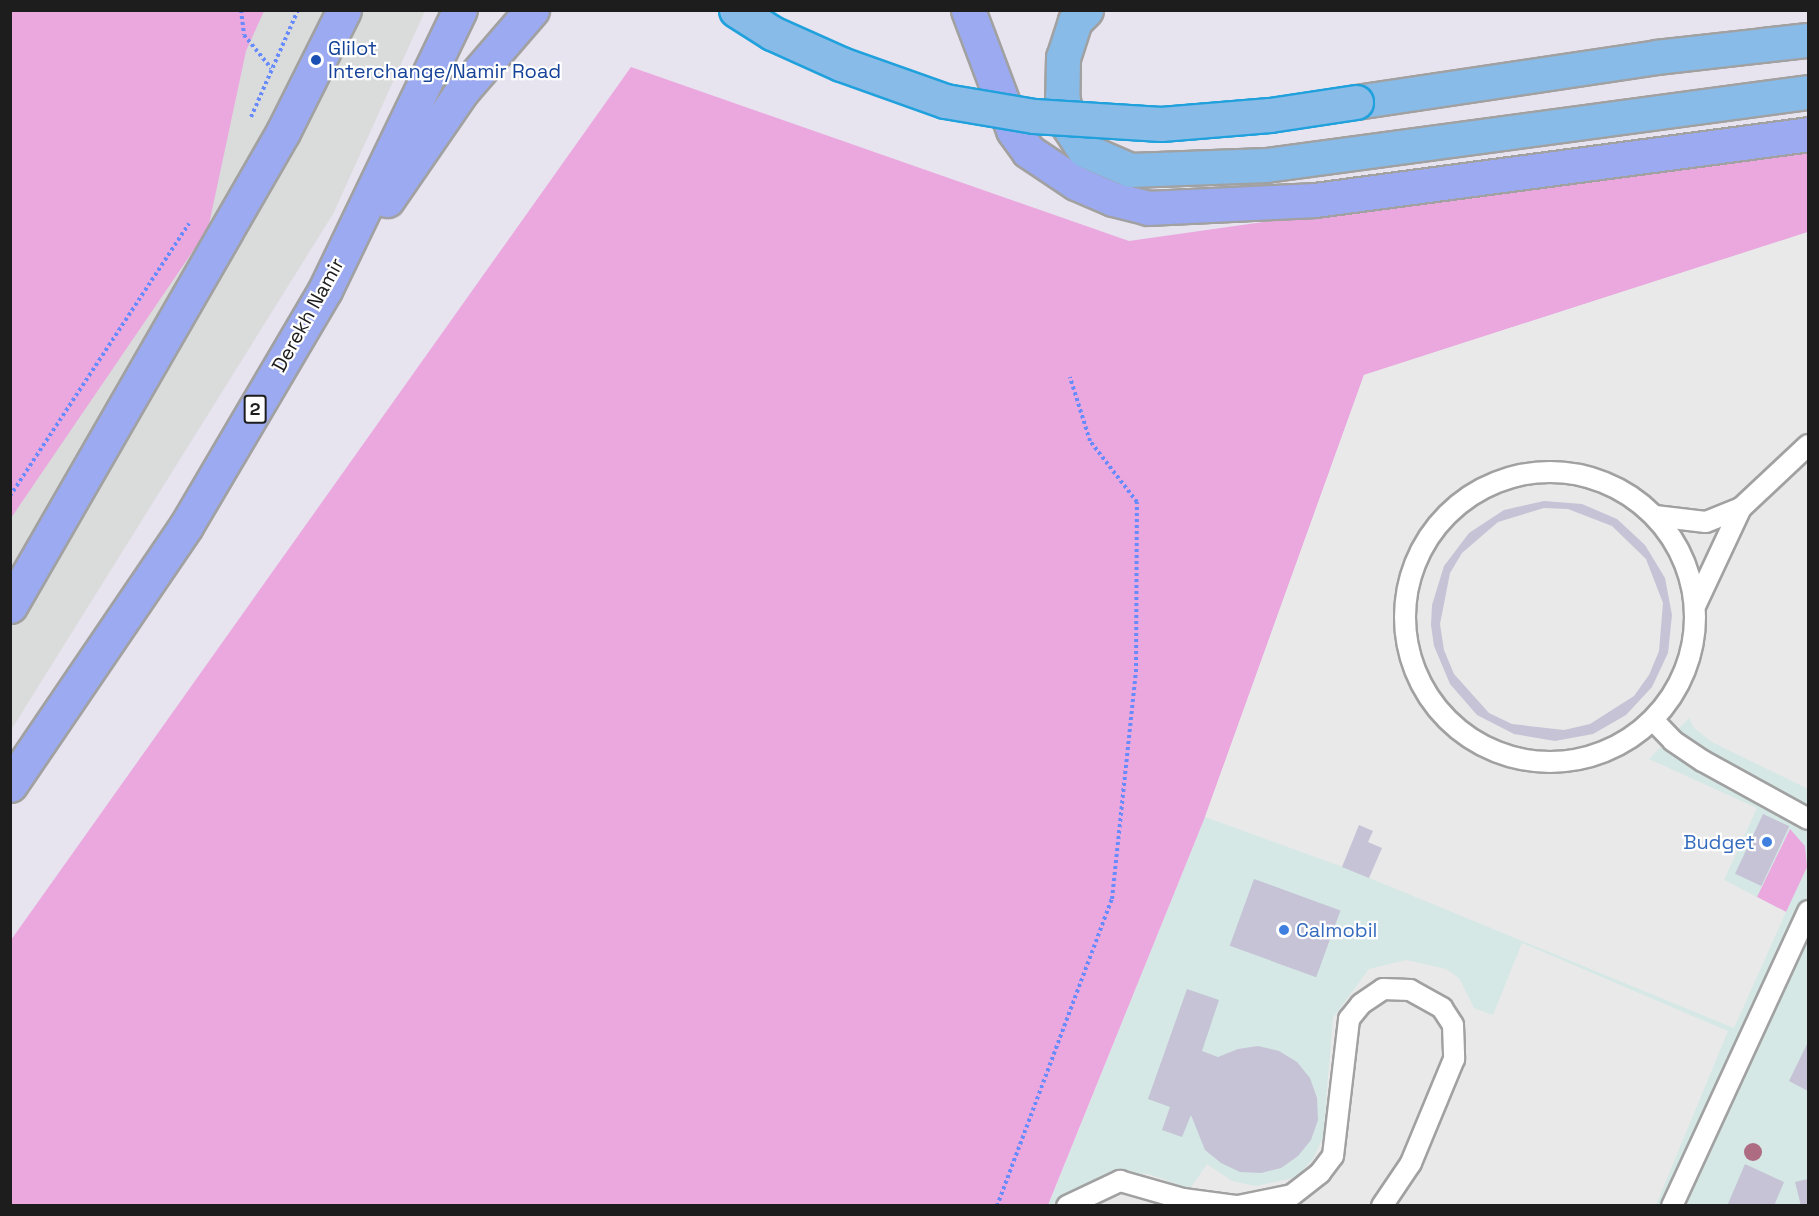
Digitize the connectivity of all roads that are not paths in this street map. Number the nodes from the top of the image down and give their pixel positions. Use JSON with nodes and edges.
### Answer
{"nodes":[{"id":1,"x":344,"y":10,"type":"edge"},
{"id":2,"x":460,"y":10,"type":"edge"},
{"id":3,"x":532,"y":10,"type":"edge"},
{"id":4,"x":736,"y":10,"type":"edge"},
{"id":5,"x":968,"y":10,"type":"edge"},
{"id":6,"x":1086,"y":10,"type":"edge"},
{"id":7,"x":1809,"y":40,"type":"edge"},
{"id":8,"x":1809,"y":92,"type":"edge"},
{"id":9,"x":1809,"y":134,"type":"edge"},
{"id":10,"x":325,"y":290,"type":"junction"},
{"id":11,"x":1809,"y":445,"type":"edge"},
{"id":12,"x":1741,"y":508,"type":"junction"},
{"id":13,"x":1655,"y":516,"type":"junction"},
{"id":14,"x":10,"y":606,"type":"edge"},
{"id":15,"x":1695,"y":606,"type":"junction"},
{"id":16,"x":1653,"y":720,"type":"junction"},
{"id":17,"x":10,"y":785,"type":"edge"},
{"id":18,"x":1809,"y":819,"type":"edge"},
{"id":19,"x":1809,"y":911,"type":"edge"},
{"id":20,"x":1067,"y":1206,"type":"edge"},
{"id":21,"x":1237,"y":1206,"type":"edge"},
{"id":22,"x":1382,"y":1206,"type":"edge"},
{"id":23,"x":1672,"y":1206,"type":"edge"}],
"edges":[{"from":1,"to":14,"type":"highway"},
{"from":2,"to":10,"type":"highway","name":"Derekh Namir","number":"2"},
{"from":3,"to":10,"type":"highway"},
{"from":4,"to":7,"type":"highway","bridge":true},
{"from":5,"to":9,"type":"highway"},
{"from":6,"to":8,"type":"highway"},
{"from":10,"to":17,"type":"highway","name":"Derekh Namir","number":"2"},
{"from":11,"to":12,"type":"lane"},
{"from":12,"to":13,"type":"lane"},
{"from":12,"to":15,"type":"lane"},
{"from":13,"to":15,"type":"lane"},
{"from":13,"to":16,"type":"lane"},
{"from":15,"to":16,"type":"lane"},
{"from":16,"to":18,"type":"lane"},
{"from":19,"to":23,"type":"lane"},
{"from":20,"to":21,"type":"lane"},
{"from":21,"to":22,"type":"lane"}]}
